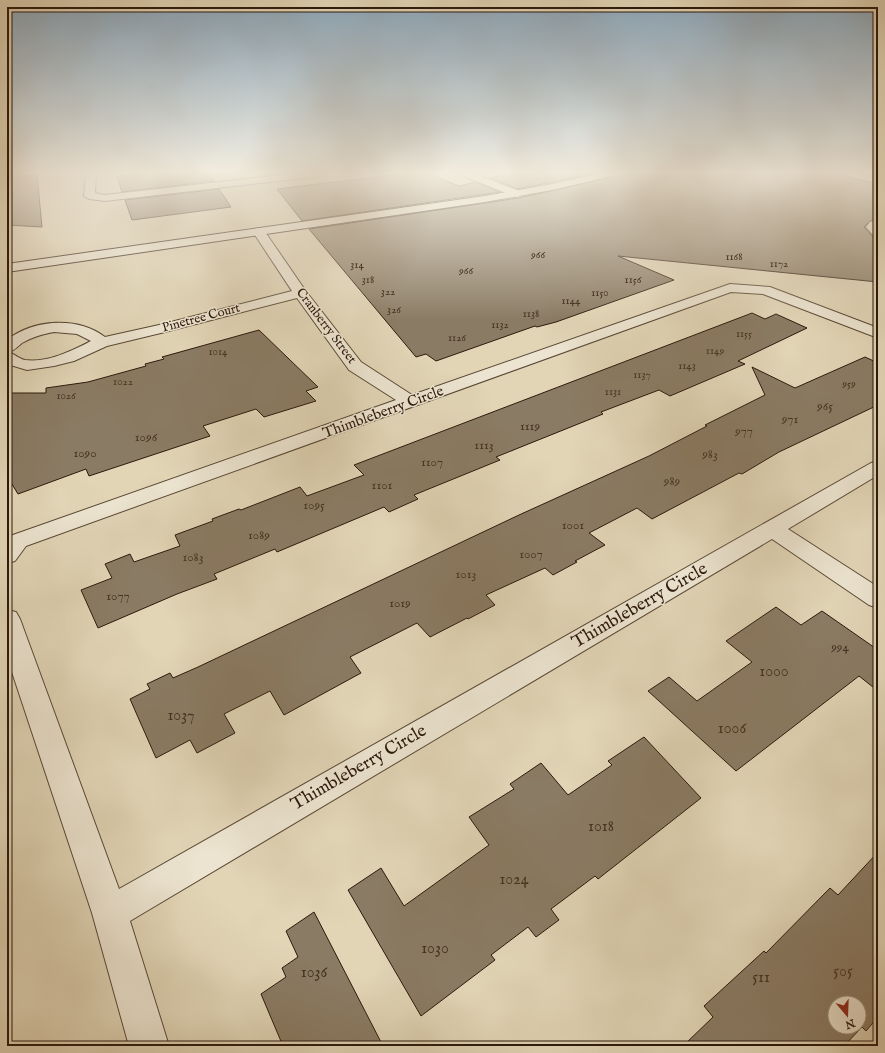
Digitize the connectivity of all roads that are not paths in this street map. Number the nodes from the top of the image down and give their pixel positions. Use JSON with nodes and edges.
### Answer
{"nodes":[{"id":1,"x":326,"y":222,"type":"edge"},
{"id":2,"x":878,"y":223,"type":"edge"},
{"id":3,"x":259,"y":232,"type":"junction"},
{"id":4,"x":878,"y":233,"type":"edge"},
{"id":5,"x":7,"y":268,"type":"edge"},
{"id":6,"x":300,"y":292,"type":"junction"},
{"id":7,"x":878,"y":333,"type":"edge"},
{"id":8,"x":102,"y":342,"type":"junction"},
{"id":9,"x":7,"y":348,"type":"edge"},
{"id":10,"x":7,"y":357,"type":"edge"},
{"id":11,"x":411,"y":402,"type":"junction"},
{"id":12,"x":878,"y":467,"type":"edge"},
{"id":13,"x":773,"y":529,"type":"junction"},
{"id":14,"x":7,"y":555,"type":"edge"},
{"id":15,"x":878,"y":600,"type":"edge"},
{"id":16,"x":7,"y":619,"type":"edge"},
{"id":17,"x":110,"y":913,"type":"junction"},
{"id":18,"x":148,"y":1046,"type":"edge"}],
"edges":[{"from":1,"to":3,"type":"street"},
{"from":2,"to":4,"type":"street"},
{"from":3,"to":5,"type":"street"},
{"from":3,"to":6,"type":"street","name":"Cranberry Street"},
{"from":6,"to":8,"type":"street","name":"Pinetree Court"},
{"from":6,"to":11,"type":"street","name":"Cranberry Street"},
{"from":7,"to":11,"type":"street","name":"Thimbleberry Circle"},
{"from":8,"to":9,"type":"street"},
{"from":8,"to":10,"type":"street","name":"Pinetree Court"},
{"from":11,"to":14,"type":"street","name":"Thimbleberry Circle"},
{"from":12,"to":13,"type":"street","name":"Thimbleberry Circle"},
{"from":13,"to":15,"type":"street"},
{"from":13,"to":17,"type":"street","name":"Thimbleberry Circle"},
{"from":16,"to":17,"type":"street"},
{"from":17,"to":18,"type":"street"}]}
